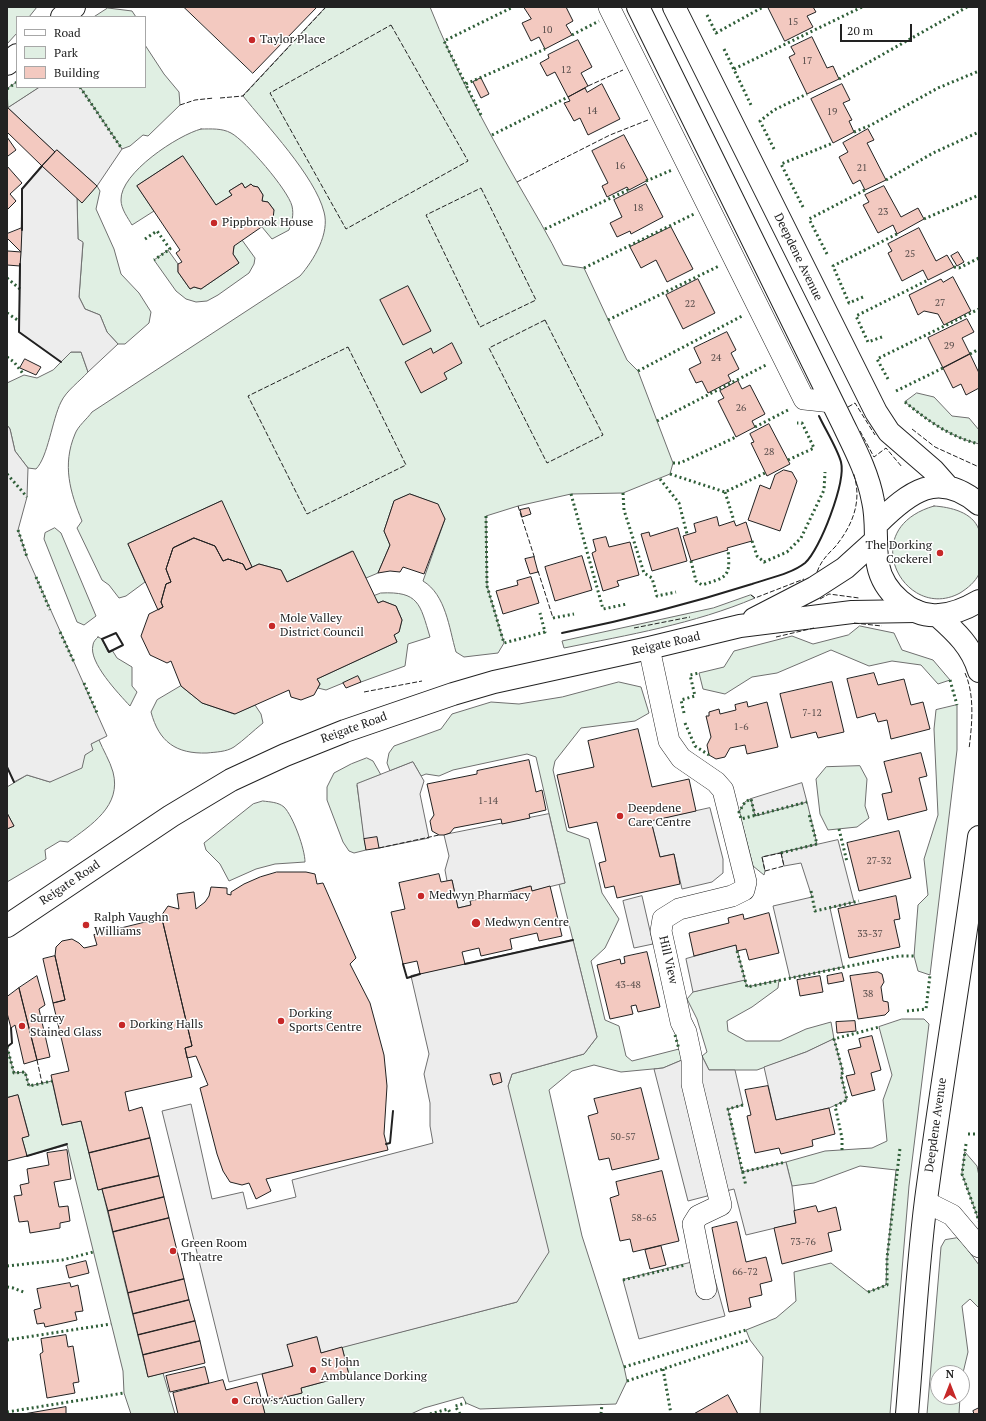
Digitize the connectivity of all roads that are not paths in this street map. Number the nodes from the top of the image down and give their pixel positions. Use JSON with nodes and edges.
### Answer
{"nodes":[{"id":1,"x":74,"y":7,"type":"edge"},
{"id":2,"x":609,"y":7,"type":"edge"},
{"id":3,"x":638,"y":7,"type":"edge"},
{"id":4,"x":674,"y":7,"type":"edge"},
{"id":5,"x":63,"y":16,"type":"edge"},
{"id":6,"x":16,"y":56,"type":"edge"},
{"id":7,"x":7,"y":64,"type":"edge"},
{"id":8,"x":832,"y":402,"type":"junction"},
{"id":9,"x":968,"y":494,"type":"edge"},
{"id":10,"x":877,"y":532,"type":"junction"},
{"id":11,"x":979,"y":601,"type":"edge"},
{"id":12,"x":916,"y":611,"type":"junction"},
{"id":13,"x":938,"y":616,"type":"junction"},
{"id":14,"x":740,"y":626,"type":"junction"},
{"id":15,"x":649,"y":648,"type":"junction"},
{"id":16,"x":979,"y":671,"type":"edge"},
{"id":17,"x":979,"y":837,"type":"edge"},
{"id":18,"x":7,"y":926,"type":"edge"},
{"id":19,"x":926,"y":1202,"type":"junction"},
{"id":20,"x":979,"y":1247,"type":"edge"},
{"id":21,"x":706,"y":1289,"type":"dead end"},
{"id":22,"x":908,"y":1414,"type":"edge"}],
"edges":[{"from":1,"to":5,"type":"main road"},
{"from":2,"to":8,"type":"street"},
{"from":3,"to":8,"type":"main road"},
{"from":4,"to":9,"type":"main road","name":"Deepdene Avenue"},
{"from":6,"to":7,"type":"main road"},
{"from":8,"to":10,"type":"main road"},
{"from":9,"to":10,"type":"main road","name":"Reigate Road"},
{"from":10,"to":12,"type":"main road"},
{"from":10,"to":14,"type":"main road","name":"Reigate Road"},
{"from":11,"to":13,"type":"main road"},
{"from":12,"to":13,"type":"main road"},
{"from":12,"to":14,"type":"main road","name":"Reigate Road"},
{"from":13,"to":16,"type":"main road"},
{"from":14,"to":15,"type":"main road","name":"Reigate Road"},
{"from":15,"to":18,"type":"main road","name":"Reigate Road"},
{"from":15,"to":21,"type":"street","name":"Hill View"},
{"from":17,"to":19,"type":"main road","name":"Deepdene Avenue"},
{"from":19,"to":20,"type":"street"},
{"from":19,"to":22,"type":"main road","name":"Deepdene Avenue"}]}
